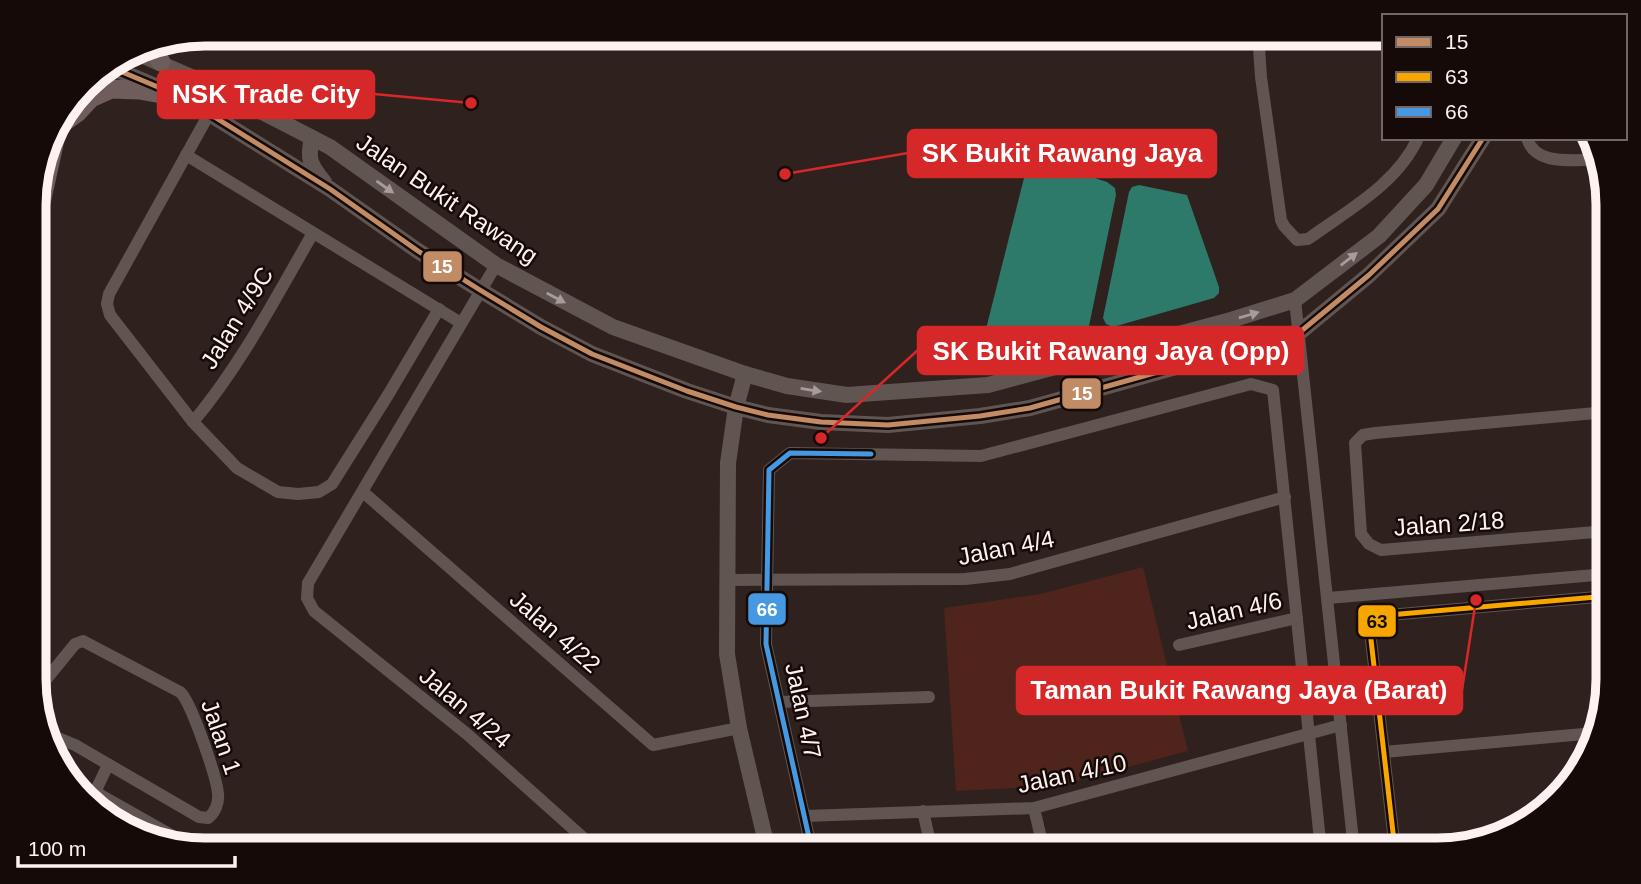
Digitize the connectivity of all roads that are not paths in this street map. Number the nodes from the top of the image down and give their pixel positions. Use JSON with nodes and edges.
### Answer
{"nodes":[{"id":1,"x":1259,"y":46,"type":"edge"},
{"id":2,"x":155,"y":53,"type":"edge"},
{"id":3,"x":147,"y":57,"type":"edge"},
{"id":4,"x":161,"y":62,"type":"junction"},
{"id":5,"x":119,"y":71,"type":"edge"},
{"id":6,"x":184,"y":98,"type":"junction"},
{"id":7,"x":209,"y":114,"type":"junction"},
{"id":8,"x":73,"y":115,"type":"edge"},
{"id":9,"x":312,"y":138,"type":"junction"},
{"id":10,"x":1417,"y":140,"type":"edge"},
{"id":11,"x":1453,"y":140,"type":"edge"},
{"id":12,"x":1482,"y":140,"type":"edge"},
{"id":13,"x":1528,"y":140,"type":"edge"},
{"id":14,"x":186,"y":155,"type":"junction"},
{"id":15,"x":1589,"y":160,"type":"edge"},
{"id":16,"x":330,"y":189,"type":"junction"},
{"id":17,"x":313,"y":233,"type":"junction"},
{"id":18,"x":496,"y":265,"type":"junction"},
{"id":19,"x":480,"y":290,"type":"junction"},
{"id":20,"x":1295,"y":300,"type":"junction"},
{"id":21,"x":439,"y":309,"type":"junction"},
{"id":22,"x":461,"y":323,"type":"junction"},
{"id":23,"x":1300,"y":332,"type":"junction"},
{"id":24,"x":745,"y":374,"type":"junction"},
{"id":25,"x":736,"y":407,"type":"junction"},
{"id":26,"x":1595,"y":413,"type":"edge"},
{"id":27,"x":193,"y":422,"type":"junction"},
{"id":28,"x":363,"y":492,"type":"junction"},
{"id":29,"x":1285,"y":497,"type":"junction"},
{"id":30,"x":1595,"y":532,"type":"edge"},
{"id":31,"x":1595,"y":575,"type":"edge"},
{"id":32,"x":726,"y":580,"type":"junction"},
{"id":33,"x":766,"y":580,"type":"junction"},
{"id":34,"x":1595,"y":597,"type":"edge"},
{"id":35,"x":1328,"y":598,"type":"junction"},
{"id":36,"x":1297,"y":618,"type":"junction"},
{"id":37,"x":1179,"y":645,"type":"dead end"},
{"id":38,"x":46,"y":679,"type":"edge"},
{"id":39,"x":929,"y":697,"type":"dead end"},
{"id":40,"x":779,"y":702,"type":"junction"},
{"id":41,"x":1341,"y":725,"type":"junction"},
{"id":42,"x":739,"y":728,"type":"junction"},
{"id":43,"x":1310,"y":734,"type":"junction"},
{"id":44,"x":1586,"y":734,"type":"edge"},
{"id":45,"x":57,"y":737,"type":"edge"},
{"id":46,"x":1384,"y":751,"type":"junction"},
{"id":47,"x":108,"y":765,"type":"junction"},
{"id":48,"x":95,"y":792,"type":"joint"},
{"id":49,"x":1034,"y":808,"type":"junction"},
{"id":50,"x":923,"y":811,"type":"junction"},
{"id":51,"x":805,"y":816,"type":"junction"},
{"id":52,"x":170,"y":834,"type":"edge"},
{"id":53,"x":583,"y":838,"type":"edge"},
{"id":54,"x":766,"y":838,"type":"edge"},
{"id":55,"x":810,"y":838,"type":"edge"},
{"id":56,"x":929,"y":838,"type":"edge"},
{"id":57,"x":1041,"y":838,"type":"edge"},
{"id":58,"x":1320,"y":838,"type":"edge"},
{"id":59,"x":1353,"y":838,"type":"edge"},
{"id":60,"x":1394,"y":838,"type":"edge"}],
"edges":[{"from":1,"to":10,"type":"street"},
{"from":2,"to":4,"type":"main road"},
{"from":3,"to":4,"type":"street","name":"Jalan Bukit Rawang"},
{"from":4,"to":9,"type":"street","name":"Jalan Bukit Rawang"},
{"from":5,"to":6,"type":"street"},
{"from":6,"to":7,"type":"street"},
{"from":6,"to":8,"type":"main road"},
{"from":7,"to":14,"type":"street"},
{"from":7,"to":16,"type":"street"},
{"from":9,"to":16,"type":"street"},
{"from":9,"to":18,"type":"street","name":"Jalan Bukit Rawang","one_way":true},
{"from":20,"to":11,"type":"street","name":"Jalan Bukit Rawang","one_way":true},
{"from":12,"to":23,"type":"street"},
{"from":13,"to":15,"type":"street"},
{"from":14,"to":17,"type":"street"},
{"from":14,"to":27,"type":"street"},
{"from":16,"to":19,"type":"street"},
{"from":17,"to":21,"type":"street"},
{"from":17,"to":27,"type":"street","name":"Jalan 4/9C"},
{"from":18,"to":19,"type":"street"},
{"from":18,"to":24,"type":"street","name":"Jalan Bukit Rawang","one_way":true},
{"from":19,"to":22,"type":"street"},
{"from":19,"to":25,"type":"street"},
{"from":20,"to":23,"type":"street"},
{"from":24,"to":20,"type":"street","name":"Jalan Bukit Rawang","one_way":true},
{"from":21,"to":22,"type":"street"},
{"from":21,"to":27,"type":"street"},
{"from":22,"to":28,"type":"street"},
{"from":23,"to":25,"type":"street"},
{"from":23,"to":35,"type":"street"},
{"from":24,"to":25,"type":"street"},
{"from":25,"to":32,"type":"street"},
{"from":26,"to":30,"type":"street","name":"Jalan 2/18"},
{"from":28,"to":42,"type":"street","name":"Jalan 4/22"},
{"from":28,"to":53,"type":"street","name":"Jalan 4/24"},
{"from":29,"to":33,"type":"street","name":"Jalan 4/4"},
{"from":29,"to":33,"type":"street","name":"Jalan 4/7"},
{"from":29,"to":36,"type":"street"},
{"from":31,"to":35,"type":"street"},
{"from":32,"to":33,"type":"street","name":"Jalan 4/4"},
{"from":32,"to":42,"type":"street"},
{"from":33,"to":40,"type":"street","name":"Jalan 4/7"},
{"from":34,"to":46,"type":"street"},
{"from":35,"to":41,"type":"street"},
{"from":36,"to":37,"type":"street","name":"Jalan 4/6"},
{"from":36,"to":43,"type":"street"},
{"from":38,"to":47,"type":"street","name":"Jalan 1"},
{"from":39,"to":40,"type":"street"},
{"from":40,"to":51,"type":"street","name":"Jalan 4/7"},
{"from":41,"to":43,"type":"street","name":"Jalan 4/10"},
{"from":41,"to":59,"type":"street"},
{"from":42,"to":54,"type":"street"},
{"from":43,"to":49,"type":"street","name":"Jalan 4/10"},
{"from":43,"to":58,"type":"street"},
{"from":44,"to":46,"type":"street"},
{"from":45,"to":47,"type":"street","name":"Jalan 1"},
{"from":46,"to":60,"type":"street"},
{"from":47,"to":48,"type":"street"},
{"from":48,"to":52,"type":"street"},
{"from":49,"to":50,"type":"street","name":"Jalan 4/10"},
{"from":49,"to":57,"type":"street"},
{"from":50,"to":51,"type":"street","name":"Jalan 4/10"},
{"from":50,"to":56,"type":"street"},
{"from":51,"to":55,"type":"street","name":"Jalan 4/7"}]}
